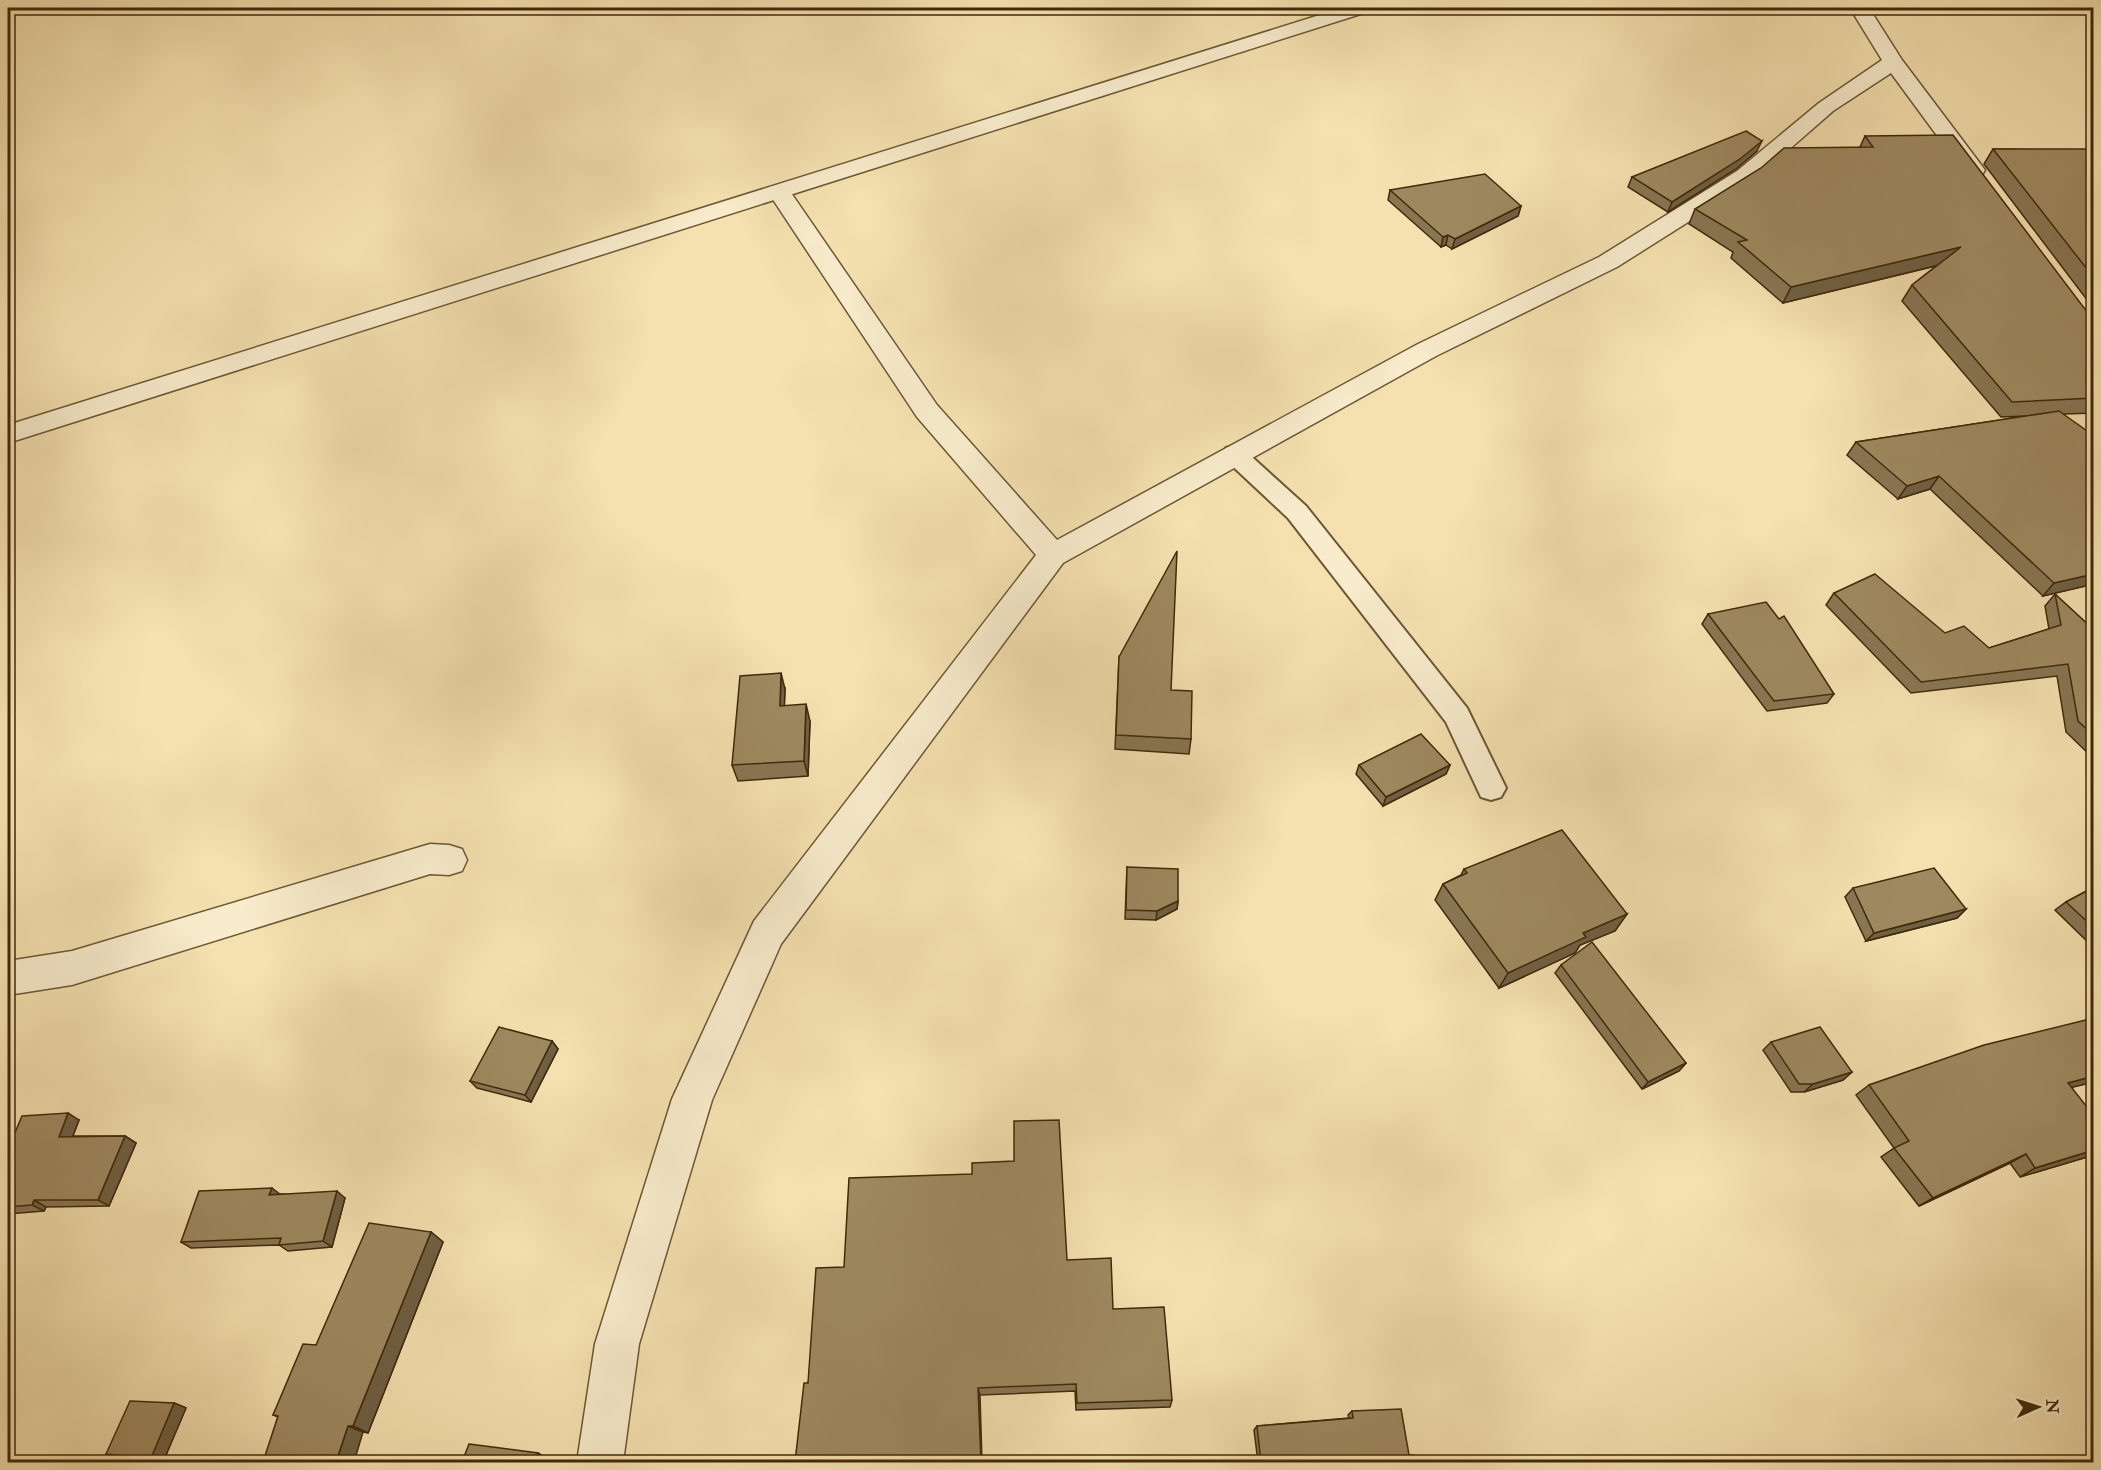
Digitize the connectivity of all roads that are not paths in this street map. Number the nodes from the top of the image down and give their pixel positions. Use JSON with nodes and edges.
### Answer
{"nodes":[{"id":1,"x":1360,"y":8,"type":"edge"},
{"id":2,"x":1860,"y":8,"type":"edge"},
{"id":3,"x":1893,"y":62,"type":"junction"},
{"id":4,"x":1987,"y":188,"type":"edge"},
{"id":5,"x":778,"y":192,"type":"junction"},
{"id":6,"x":8,"y":434,"type":"edge"},
{"id":7,"x":1234,"y":454,"type":"junction"},
{"id":8,"x":1053,"y":555,"type":"junction"},
{"id":9,"x":1491,"y":788,"type":"dead end"},
{"id":10,"x":448,"y":860,"type":"dead end"},
{"id":11,"x":8,"y":978,"type":"edge"},
{"id":12,"x":600,"y":1462,"type":"edge"}],
"edges":[{"from":1,"to":5,"type":"street"},
{"from":2,"to":3,"type":"street"},
{"from":3,"to":4,"type":"street"},
{"from":3,"to":7,"type":"street"},
{"from":5,"to":6,"type":"street"},
{"from":5,"to":8,"type":"street"},
{"from":7,"to":8,"type":"street"},
{"from":7,"to":9,"type":"lane"},
{"from":8,"to":12,"type":"street"},
{"from":10,"to":11,"type":"street"}]}
